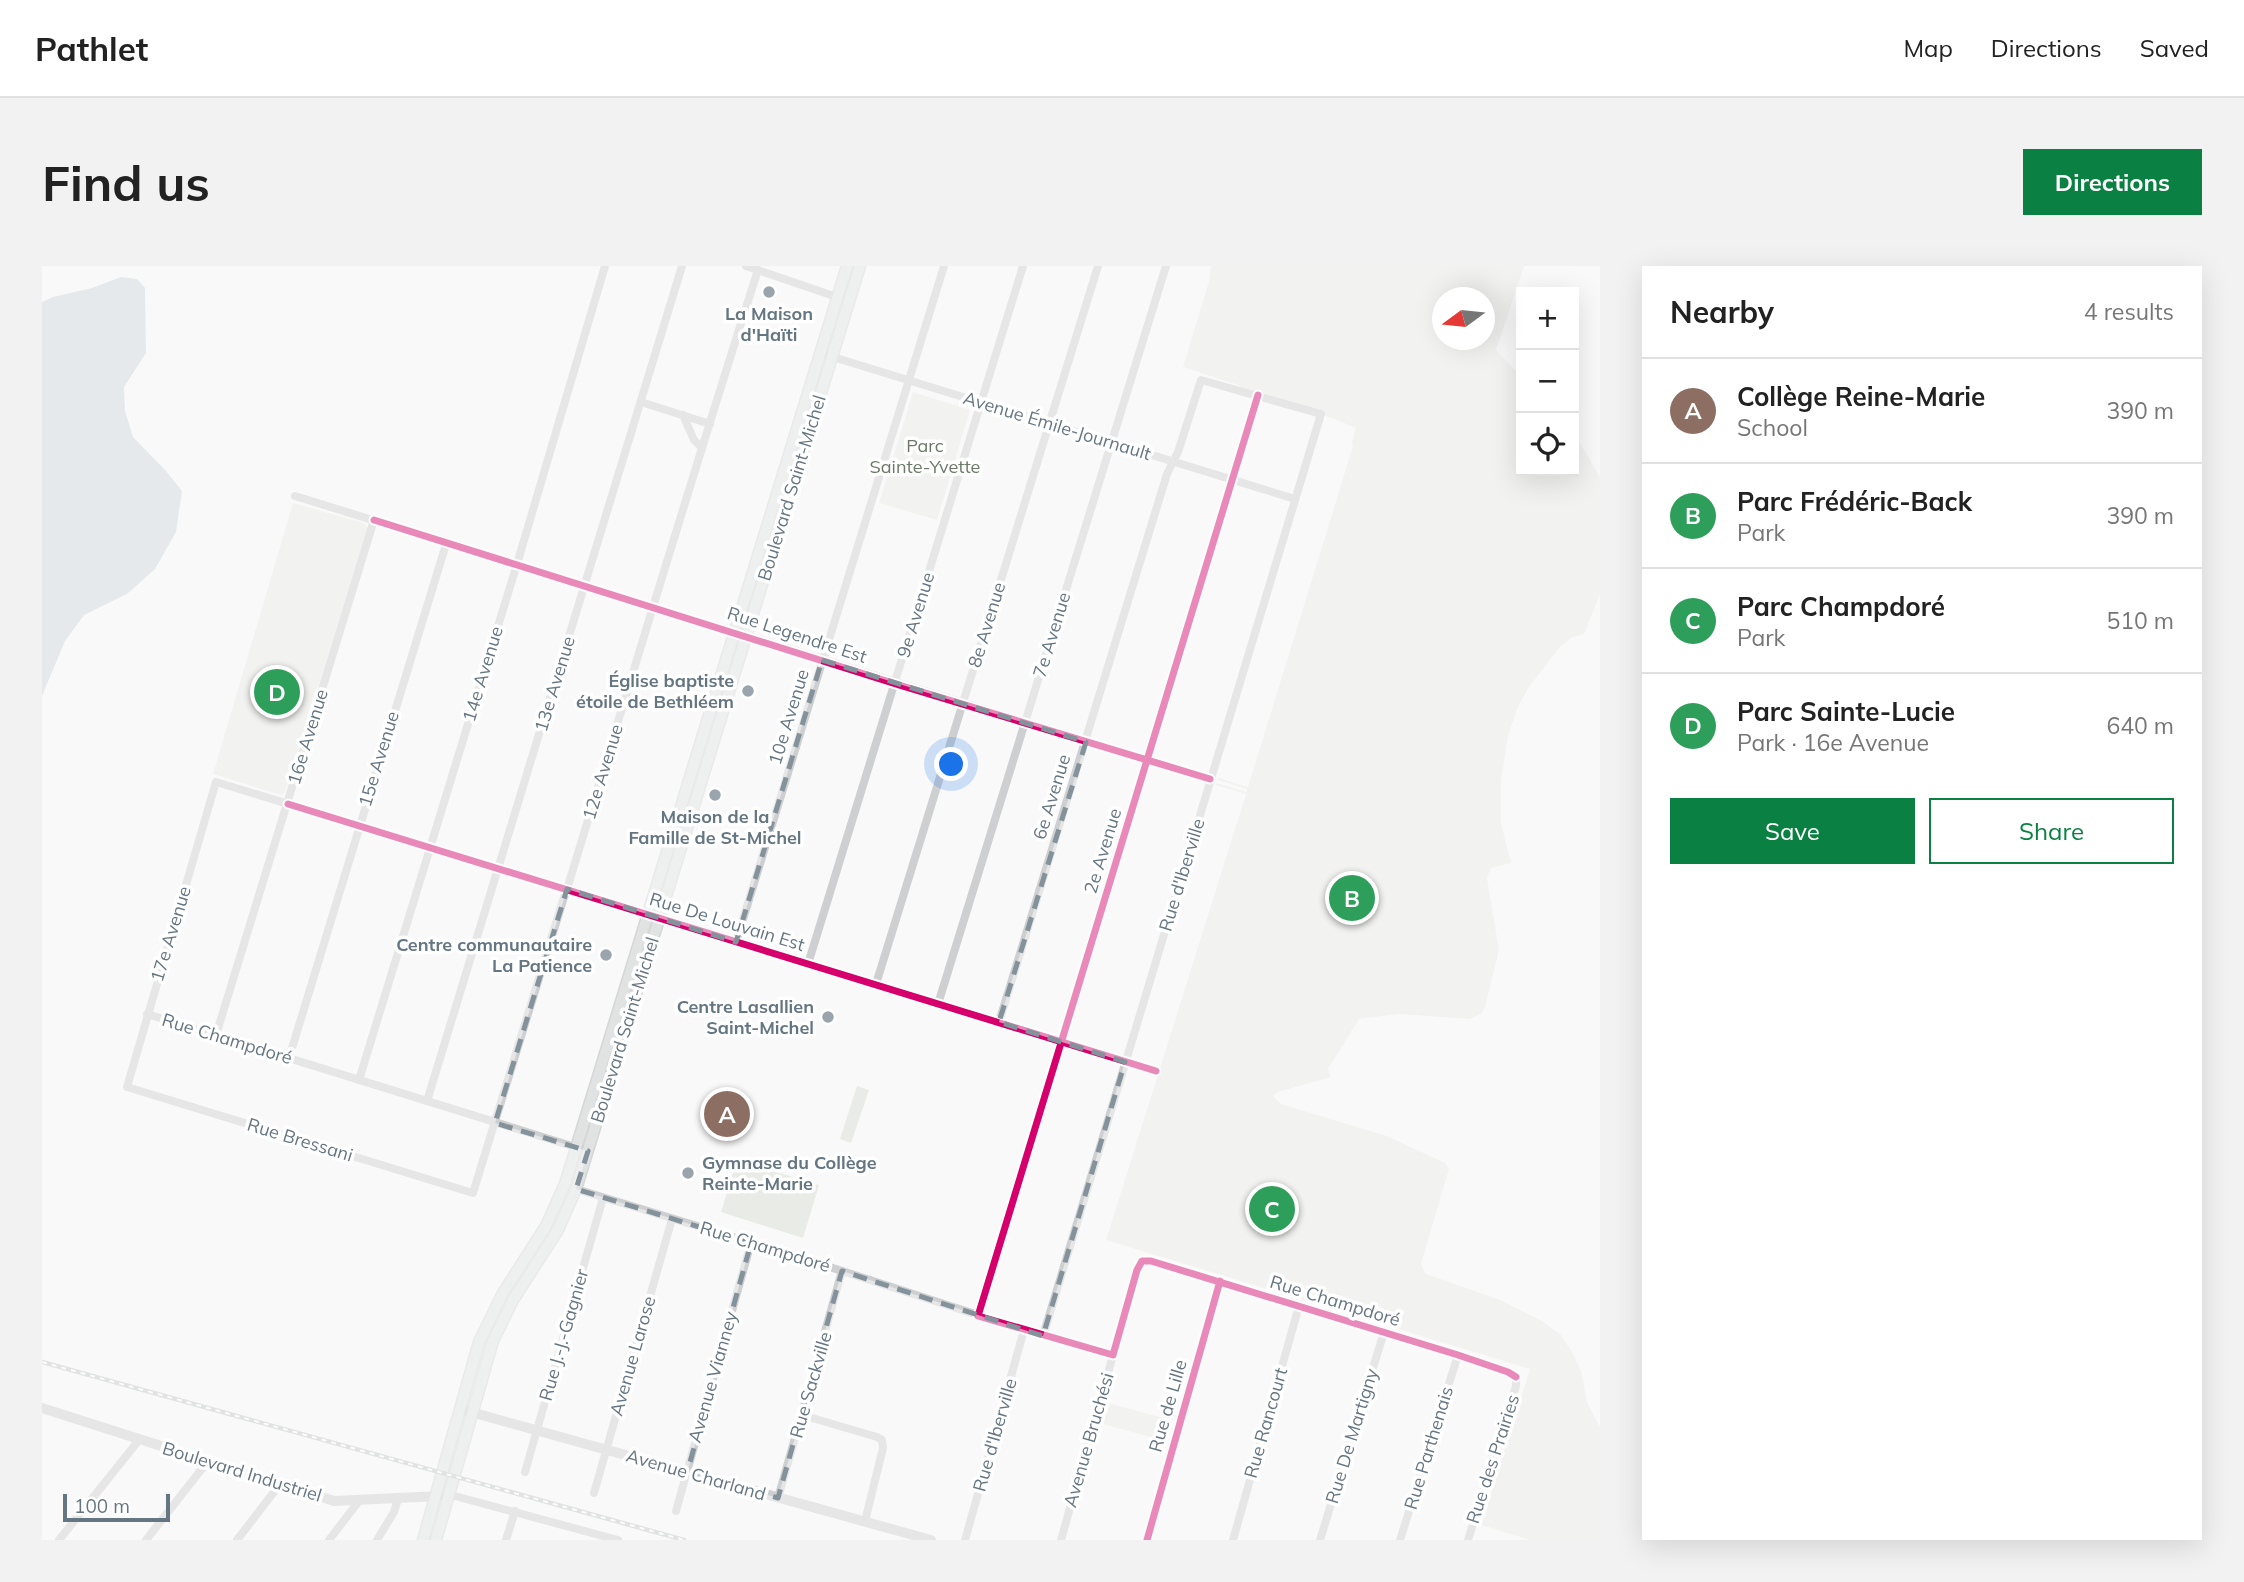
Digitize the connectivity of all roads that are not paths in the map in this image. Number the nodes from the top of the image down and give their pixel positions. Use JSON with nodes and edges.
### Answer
{"nodes":[{"id":1,"x":604,"y":266,"type":"edge"},
{"id":2,"x":682,"y":266,"type":"edge"},
{"id":3,"x":746,"y":266,"type":"edge"},
{"id":4,"x":847,"y":266,"type":"edge"},
{"id":5,"x":860,"y":266,"type":"edge"},
{"id":6,"x":944,"y":266,"type":"edge"},
{"id":7,"x":1023,"y":266,"type":"edge"},
{"id":8,"x":1098,"y":266,"type":"edge"},
{"id":9,"x":1166,"y":266,"type":"edge"},
{"id":10,"x":758,"y":270,"type":"junction"},
{"id":11,"x":771,"y":270,"type":"edge"},
{"id":12,"x":837,"y":297,"type":"junction"},
{"id":13,"x":820,"y":353,"type":"junction"},
{"id":14,"x":832,"y":357,"type":"junction"},
{"id":15,"x":908,"y":380,"type":"junction"},
{"id":16,"x":1258,"y":395,"type":"junction"},
{"id":17,"x":641,"y":402,"type":"junction"},
{"id":18,"x":981,"y":403,"type":"junction"},
{"id":19,"x":683,"y":415,"type":"junction"},
{"id":20,"x":1049,"y":423,"type":"junction"},
{"id":21,"x":709,"y":424,"type":"junction"},
{"id":22,"x":1112,"y":442,"type":"junction"},
{"id":23,"x":702,"y":448,"type":"junction"},
{"id":24,"x":1173,"y":461,"type":"junction"},
{"id":25,"x":1232,"y":479,"type":"junction"},
{"id":26,"x":295,"y":496,"type":"dead end"},
{"id":27,"x":1295,"y":499,"type":"junction"},
{"id":28,"x":374,"y":520,"type":"junction"},
{"id":29,"x":447,"y":541,"type":"junction"},
{"id":30,"x":517,"y":564,"type":"junction"},
{"id":31,"x":585,"y":586,"type":"junction"},
{"id":32,"x":654,"y":607,"type":"junction"},
{"id":33,"x":734,"y":632,"type":"junction"},
{"id":34,"x":746,"y":636,"type":"junction"},
{"id":35,"x":822,"y":660,"type":"junction"},
{"id":36,"x":894,"y":683,"type":"junction"},
{"id":37,"x":963,"y":704,"type":"junction"},
{"id":38,"x":1025,"y":723,"type":"junction"},
{"id":39,"x":1086,"y":742,"type":"junction"},
{"id":40,"x":1147,"y":761,"type":"junction"},
{"id":41,"x":1210,"y":779,"type":"junction"},
{"id":42,"x":216,"y":782,"type":"joint"},
{"id":43,"x":288,"y":804,"type":"junction"},
{"id":44,"x":359,"y":826,"type":"junction"},
{"id":45,"x":429,"y":848,"type":"junction"},
{"id":46,"x":498,"y":868,"type":"junction"},
{"id":47,"x":567,"y":889,"type":"junction"},
{"id":48,"x":647,"y":915,"type":"junction"},
{"id":49,"x":659,"y":918,"type":"junction"},
{"id":50,"x":736,"y":942,"type":"junction"},
{"id":51,"x":808,"y":964,"type":"junction"},
{"id":52,"x":876,"y":984,"type":"junction"},
{"id":53,"x":938,"y":1004,"type":"junction"},
{"id":54,"x":147,"y":1014,"type":"junction"},
{"id":55,"x":999,"y":1022,"type":"junction"},
{"id":56,"x":216,"y":1035,"type":"junction"},
{"id":57,"x":1061,"y":1042,"type":"junction"},
{"id":58,"x":289,"y":1058,"type":"junction"},
{"id":59,"x":1125,"y":1062,"type":"junction"},
{"id":60,"x":1156,"y":1071,"type":"dead end"},
{"id":61,"x":359,"y":1080,"type":"junction"},
{"id":62,"x":127,"y":1087,"type":"joint"},
{"id":63,"x":426,"y":1101,"type":"junction"},
{"id":64,"x":495,"y":1123,"type":"junction"},
{"id":65,"x":576,"y":1148,"type":"junction"},
{"id":66,"x":588,"y":1151,"type":"junction"},
{"id":67,"x":576,"y":1189,"type":"junction"},
{"id":68,"x":472,"y":1193,"type":"joint"},
{"id":69,"x":603,"y":1198,"type":"junction"},
{"id":70,"x":672,"y":1219,"type":"junction"},
{"id":71,"x":751,"y":1243,"type":"junction"},
{"id":72,"x":1142,"y":1261,"type":"joint"},
{"id":73,"x":842,"y":1271,"type":"junction"},
{"id":74,"x":1220,"y":1282,"type":"junction"},
{"id":75,"x":1300,"y":1306,"type":"junction"},
{"id":76,"x":978,"y":1316,"type":"junction"},
{"id":77,"x":1024,"y":1330,"type":"junction"},
{"id":78,"x":1384,"y":1332,"type":"junction"},
{"id":79,"x":1043,"y":1336,"type":"junction"},
{"id":80,"x":1113,"y":1355,"type":"junction"},
{"id":81,"x":1458,"y":1355,"type":"junction"},
{"id":82,"x":1516,"y":1377,"type":"joint"},
{"id":83,"x":42,"y":1408,"type":"edge"},
{"id":84,"x":466,"y":1410,"type":"junction"},
{"id":85,"x":803,"y":1415,"type":"junction"},
{"id":86,"x":537,"y":1431,"type":"junction"},
{"id":87,"x":139,"y":1440,"type":"junction"},
{"id":88,"x":606,"y":1450,"type":"junction"},
{"id":89,"x":208,"y":1461,"type":"junction"},
{"id":90,"x":525,"y":1472,"type":"dead end"},
{"id":91,"x":687,"y":1472,"type":"junction"},
{"id":92,"x":280,"y":1484,"type":"junction"},
{"id":93,"x":594,"y":1493,"type":"dead end"},
{"id":94,"x":447,"y":1496,"type":"junction"},
{"id":95,"x":435,"y":1497,"type":"junction"},
{"id":96,"x":778,"y":1498,"type":"junction"},
{"id":97,"x":398,"y":1499,"type":"junction"},
{"id":98,"x":359,"y":1501,"type":"junction"},
{"id":99,"x":515,"y":1511,"type":"junction"},
{"id":100,"x":676,"y":1511,"type":"dead end"},
{"id":101,"x":865,"y":1521,"type":"junction"},
{"id":102,"x":583,"y":1530,"type":"junction"},
{"id":103,"x":59,"y":1540,"type":"edge"},
{"id":104,"x":146,"y":1540,"type":"edge"},
{"id":105,"x":237,"y":1540,"type":"edge"},
{"id":106,"x":328,"y":1540,"type":"edge"},
{"id":107,"x":377,"y":1540,"type":"edge"},
{"id":108,"x":423,"y":1540,"type":"edge"},
{"id":109,"x":436,"y":1540,"type":"edge"},
{"id":110,"x":506,"y":1540,"type":"edge"},
{"id":111,"x":581,"y":1540,"type":"edge"},
{"id":112,"x":618,"y":1540,"type":"edge"},
{"id":113,"x":931,"y":1540,"type":"edge"},
{"id":114,"x":965,"y":1540,"type":"edge"},
{"id":115,"x":1061,"y":1540,"type":"edge"},
{"id":116,"x":1147,"y":1540,"type":"edge"},
{"id":117,"x":1233,"y":1540,"type":"edge"},
{"id":118,"x":1320,"y":1540,"type":"edge"},
{"id":119,"x":1400,"y":1540,"type":"edge"},
{"id":120,"x":1468,"y":1540,"type":"edge"}],
"edges":[{"from":1,"to":30,"type":"street","name":"14e Avenue"},
{"from":2,"to":17,"type":"street","name":"13e Avenue"},
{"from":3,"to":10,"type":"street"},
{"from":4,"to":12,"type":"main road","name":"Boulevard Saint-Michel"},
{"from":5,"to":14,"type":"main road","name":"Boulevard Saint-Michel"},
{"from":6,"to":15,"type":"street","name":"10e Avenue"},
{"from":7,"to":18,"type":"street","name":"9e Avenue"},
{"from":8,"to":20,"type":"street","name":"8e Avenue"},
{"from":9,"to":22,"type":"street","name":"7e Avenue"},
{"from":10,"to":11,"type":"street"},
{"from":10,"to":21,"type":"street","name":"12e Avenue"},
{"from":11,"to":12,"type":"street"},
{"from":12,"to":13,"type":"main road","name":"Boulevard Saint-Michel"},
{"from":13,"to":14,"type":"street","name":"Avenue Émile-Journault"},
{"from":13,"to":33,"type":"main road","name":"Boulevard Saint-Michel"},
{"from":14,"to":15,"type":"street","name":"Avenue Émile-Journault"},
{"from":14,"to":34,"type":"main road","name":"Boulevard Saint-Michel"},
{"from":15,"to":18,"type":"street","name":"Avenue Émile-Journault"},
{"from":15,"to":35,"type":"street","name":"10e Avenue"},
{"from":16,"to":24,"type":"street","name":"6e Avenue"},
{"from":16,"to":25,"type":"street","name":"2e Avenue"},
{"from":16,"to":27,"type":"street","name":"Rue d'Iberville"},
{"from":17,"to":19,"type":"street"},
{"from":17,"to":31,"type":"street","name":"13e Avenue"},
{"from":18,"to":20,"type":"street","name":"Avenue Émile-Journault"},
{"from":18,"to":36,"type":"street","name":"9e Avenue"},
{"from":19,"to":21,"type":"street"},
{"from":19,"to":23,"type":"street"},
{"from":20,"to":22,"type":"street","name":"Avenue Émile-Journault"},
{"from":20,"to":37,"type":"street","name":"8e Avenue"},
{"from":21,"to":23,"type":"street","name":"12e Avenue"},
{"from":22,"to":24,"type":"street","name":"Avenue Émile-Journault"},
{"from":22,"to":38,"type":"street","name":"7e Avenue"},
{"from":23,"to":32,"type":"street","name":"12e Avenue"},
{"from":24,"to":25,"type":"street","name":"Avenue Émile-Journault"},
{"from":24,"to":39,"type":"street","name":"6e Avenue"},
{"from":25,"to":27,"type":"street","name":"Avenue Émile-Journault"},
{"from":25,"to":40,"type":"street","name":"2e Avenue"},
{"from":26,"to":28,"type":"street","name":"Rue Legendre Est"},
{"from":27,"to":41,"type":"street","name":"Rue d'Iberville"},
{"from":28,"to":29,"type":"street","name":"Rue Legendre Est"},
{"from":28,"to":43,"type":"street","name":"16e Avenue"},
{"from":29,"to":30,"type":"street","name":"Rue Legendre Est"},
{"from":29,"to":44,"type":"street","name":"15e Avenue"},
{"from":30,"to":31,"type":"street","name":"Rue Legendre Est"},
{"from":30,"to":45,"type":"street","name":"14e Avenue"},
{"from":31,"to":32,"type":"street","name":"Rue Legendre Est"},
{"from":31,"to":46,"type":"street","name":"13e Avenue"},
{"from":32,"to":33,"type":"street","name":"Rue Legendre Est"},
{"from":32,"to":47,"type":"street","name":"12e Avenue"},
{"from":33,"to":34,"type":"street","name":"Rue Legendre Est"},
{"from":33,"to":48,"type":"main road","name":"Boulevard Saint-Michel"},
{"from":34,"to":35,"type":"street","name":"Rue Legendre Est"},
{"from":34,"to":49,"type":"main road","name":"Boulevard Saint-Michel"},
{"from":35,"to":36,"type":"street","name":"Rue Legendre Est"},
{"from":35,"to":50,"type":"street","name":"10e Avenue"},
{"from":36,"to":37,"type":"street","name":"Rue Legendre Est"},
{"from":36,"to":51,"type":"street","name":"9e Avenue"},
{"from":37,"to":38,"type":"street","name":"Rue Legendre Est"},
{"from":37,"to":52,"type":"street","name":"8e Avenue"},
{"from":38,"to":39,"type":"street","name":"Rue Legendre Est"},
{"from":38,"to":53,"type":"street","name":"7e Avenue"},
{"from":39,"to":40,"type":"street","name":"Rue Legendre Est"},
{"from":39,"to":55,"type":"street","name":"6e Avenue"},
{"from":40,"to":41,"type":"street","name":"Rue Legendre Est"},
{"from":40,"to":57,"type":"street","name":"2e Avenue"},
{"from":41,"to":59,"type":"street","name":"Rue d'Iberville"},
{"from":42,"to":43,"type":"street","name":"Rue De Louvain Est"},
{"from":42,"to":54,"type":"street","name":"17e Avenue"},
{"from":43,"to":44,"type":"street","name":"Rue De Louvain Est"},
{"from":43,"to":56,"type":"street","name":"16e Avenue"},
{"from":44,"to":45,"type":"street","name":"Rue De Louvain Est"},
{"from":44,"to":58,"type":"street","name":"15e Avenue"},
{"from":45,"to":46,"type":"street","name":"Rue De Louvain Est"},
{"from":45,"to":61,"type":"street","name":"14e Avenue"},
{"from":46,"to":47,"type":"street","name":"Rue De Louvain Est"},
{"from":46,"to":63,"type":"street","name":"13e Avenue"},
{"from":47,"to":48,"type":"street","name":"Rue De Louvain Est"},
{"from":47,"to":64,"type":"street","name":"12e Avenue"},
{"from":48,"to":49,"type":"street","name":"Rue De Louvain Est"},
{"from":48,"to":65,"type":"main road","name":"Boulevard Saint-Michel"},
{"from":49,"to":50,"type":"street","name":"Rue De Louvain Est"},
{"from":49,"to":66,"type":"main road","name":"Boulevard Saint-Michel"},
{"from":50,"to":51,"type":"street","name":"Rue De Louvain Est"},
{"from":51,"to":52,"type":"street","name":"Rue De Louvain Est"},
{"from":52,"to":53,"type":"street","name":"Rue De Louvain Est"},
{"from":53,"to":55,"type":"street","name":"Rue De Louvain Est"},
{"from":54,"to":56,"type":"street","name":"Rue Champdoré"},
{"from":54,"to":62,"type":"street","name":"17e Avenue"},
{"from":55,"to":57,"type":"street","name":"Rue De Louvain Est"},
{"from":56,"to":58,"type":"street","name":"Rue Champdoré"},
{"from":57,"to":59,"type":"street","name":"Rue De Louvain Est"},
{"from":57,"to":76,"type":"street","name":"2e Avenue"},
{"from":58,"to":61,"type":"street","name":"Rue Champdoré"},
{"from":59,"to":60,"type":"street","name":"Rue De Louvain Est"},
{"from":59,"to":79,"type":"street","name":"Rue d'Iberville"},
{"from":61,"to":63,"type":"street","name":"Rue Champdoré"},
{"from":62,"to":68,"type":"street","name":"Rue Bressani"},
{"from":63,"to":64,"type":"street","name":"Rue Champdoré"},
{"from":64,"to":65,"type":"street","name":"Rue Champdoré"},
{"from":64,"to":68,"type":"street","name":"12e Avenue"},
{"from":65,"to":66,"type":"street","name":"Rue Champdoré"},
{"from":65,"to":84,"type":"main road","name":"Boulevard Saint-Michel"},
{"from":66,"to":67,"type":"main road","name":"Boulevard Saint-Michel"},
{"from":67,"to":69,"type":"street","name":"Rue Champdoré"},
{"from":67,"to":84,"type":"main road","name":"Boulevard Saint-Michel"},
{"from":69,"to":70,"type":"street","name":"Rue Champdoré"},
{"from":69,"to":86,"type":"street","name":"Rue J.-J.-Gagnier"},
{"from":70,"to":71,"type":"street","name":"Rue Champdoré"},
{"from":70,"to":88,"type":"street","name":"Avenue Larose"},
{"from":71,"to":73,"type":"street","name":"Rue Champdoré"},
{"from":71,"to":91,"type":"street","name":"Avenue Vianney"},
{"from":72,"to":74,"type":"street","name":"Rue Champdoré"},
{"from":72,"to":80,"type":"street","name":"Avenue Bruchési"},
{"from":73,"to":76,"type":"street","name":"Rue Champdoré"},
{"from":73,"to":85,"type":"street","name":"Rue Sackville"},
{"from":74,"to":75,"type":"street","name":"Rue Champdoré"},
{"from":74,"to":116,"type":"street","name":"Rue de Lille"},
{"from":75,"to":78,"type":"street","name":"Rue Champdoré"},
{"from":75,"to":117,"type":"street","name":"Rue Rancourt"},
{"from":76,"to":77,"type":"street","name":"Rue Champdoré"},
{"from":77,"to":79,"type":"street","name":"Rue Champdoré"},
{"from":77,"to":114,"type":"street","name":"Rue d'Iberville"},
{"from":78,"to":81,"type":"street","name":"Rue Champdoré"},
{"from":78,"to":118,"type":"street","name":"Rue De Martigny"},
{"from":79,"to":80,"type":"street","name":"Rue Champdoré"},
{"from":80,"to":115,"type":"street","name":"Avenue Bruchési"},
{"from":81,"to":82,"type":"street","name":"Rue Champdoré"},
{"from":81,"to":119,"type":"street","name":"Rue Parthenais"},
{"from":82,"to":120,"type":"street","name":"Rue des Prairies"},
{"from":83,"to":87,"type":"street","name":"Boulevard Industriel"},
{"from":84,"to":86,"type":"street","name":"Avenue Charland"},
{"from":84,"to":94,"type":"main road","name":"Boulevard Saint-Michel"},
{"from":84,"to":95,"type":"main road","name":"Boulevard Saint-Michel"},
{"from":85,"to":96,"type":"street","name":"Rue Sackville"},
{"from":85,"to":101,"type":"street"},
{"from":86,"to":88,"type":"street","name":"Avenue Charland"},
{"from":86,"to":90,"type":"street","name":"Rue J.-J.-Gagnier"},
{"from":87,"to":89,"type":"street","name":"Boulevard Industriel"},
{"from":87,"to":103,"type":"street"},
{"from":88,"to":91,"type":"street","name":"Avenue Charland"},
{"from":88,"to":93,"type":"street","name":"Avenue Larose"},
{"from":89,"to":92,"type":"street","name":"Boulevard Industriel"},
{"from":89,"to":104,"type":"street"},
{"from":91,"to":96,"type":"street","name":"Avenue Charland"},
{"from":91,"to":100,"type":"street","name":"Avenue Vianney"},
{"from":92,"to":98,"type":"street","name":"Boulevard Industriel"},
{"from":92,"to":105,"type":"street"},
{"from":94,"to":95,"type":"street","name":"Boulevard Industriel"},
{"from":94,"to":99,"type":"street"},
{"from":94,"to":109,"type":"main road","name":"Boulevard Saint-Michel"},
{"from":95,"to":97,"type":"street","name":"Boulevard Industriel"},
{"from":95,"to":108,"type":"main road","name":"Boulevard Saint-Michel"},
{"from":96,"to":101,"type":"street","name":"Avenue Charland"},
{"from":97,"to":98,"type":"street","name":"Boulevard Industriel"},
{"from":97,"to":107,"type":"street"},
{"from":98,"to":106,"type":"street"},
{"from":99,"to":102,"type":"street"},
{"from":99,"to":110,"type":"street"},
{"from":101,"to":113,"type":"street","name":"Avenue Charland"},
{"from":102,"to":111,"type":"street"},
{"from":102,"to":112,"type":"street"}]}
